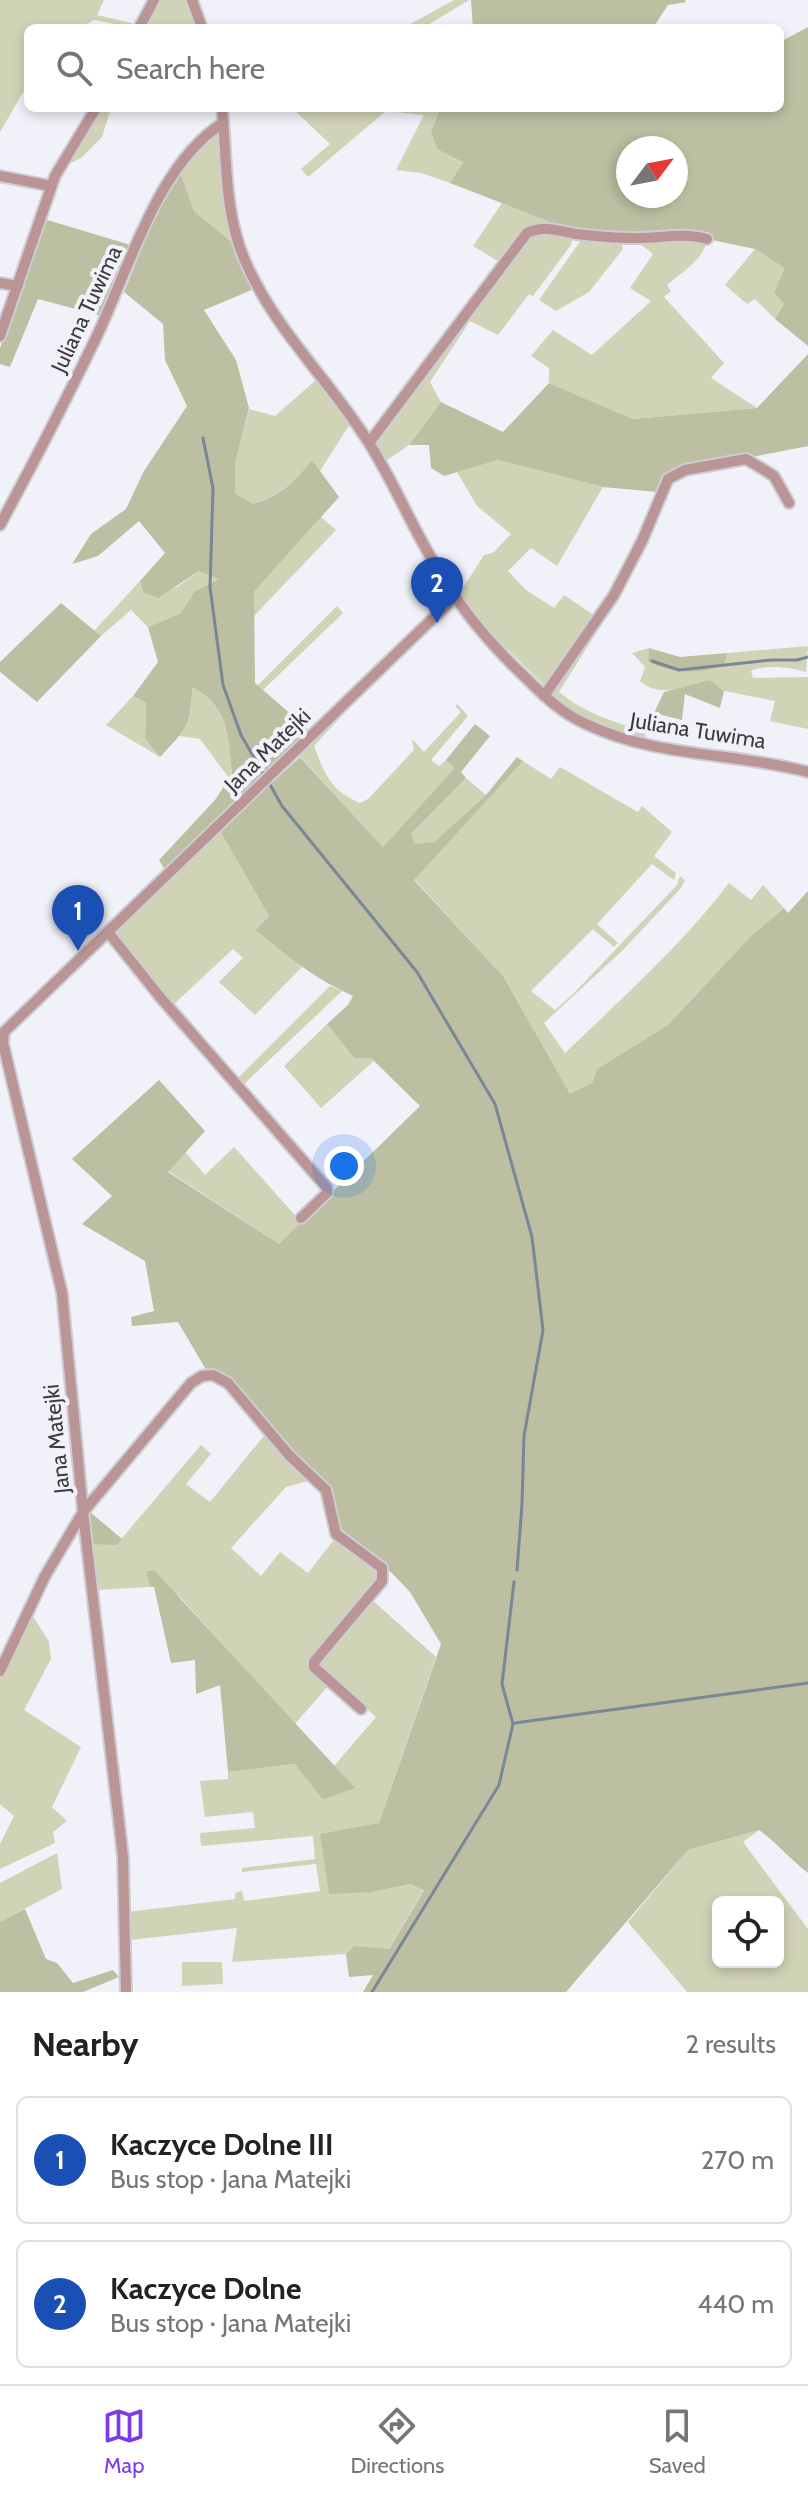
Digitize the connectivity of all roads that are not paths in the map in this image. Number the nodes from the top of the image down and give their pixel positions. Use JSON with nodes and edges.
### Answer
{"nodes":[{"id":1,"x":154,"y":0,"type":"edge"},
{"id":2,"x":192,"y":0,"type":"edge"},
{"id":3,"x":141,"y":24,"type":"edge"},
{"id":4,"x":201,"y":24,"type":"edge"},
{"id":5,"x":94,"y":112,"type":"edge"},
{"id":6,"x":222,"y":112,"type":"edge"},
{"id":7,"x":223,"y":123,"type":"junction"},
{"id":8,"x":0,"y":176,"type":"edge"},
{"id":9,"x":51,"y":186,"type":"junction"},
{"id":10,"x":707,"y":239,"type":"dead end"},
{"id":11,"x":0,"y":283,"type":"edge"},
{"id":12,"x":18,"y":286,"type":"junction"},
{"id":13,"x":0,"y":336,"type":"edge"},
{"id":14,"x":369,"y":443,"type":"junction"},
{"id":15,"x":789,"y":503,"type":"dead end"},
{"id":16,"x":0,"y":525,"type":"edge"},
{"id":17,"x":455,"y":597,"type":"junction"},
{"id":18,"x":544,"y":696,"type":"junction"},
{"id":19,"x":808,"y":772,"type":"edge"},
{"id":20,"x":108,"y":932,"type":"junction"},
{"id":21,"x":2,"y":1037,"type":"edge"},
{"id":22,"x":301,"y":1218,"type":"dead end"},
{"id":23,"x":83,"y":1512,"type":"junction"},
{"id":24,"x":0,"y":1671,"type":"edge"},
{"id":25,"x":361,"y":1709,"type":"dead end"},
{"id":26,"x":126,"y":1992,"type":"edge"}],
"edges":[{"from":1,"to":3,"type":"street"},
{"from":2,"to":4,"type":"street"},
{"from":5,"to":9,"type":"street"},
{"from":6,"to":7,"type":"street","name":"Juliana Tuwima"},
{"from":7,"to":14,"type":"street","name":"Juliana Tuwima"},
{"from":7,"to":16,"type":"street","name":"Juliana Tuwima"},
{"from":8,"to":9,"type":"street"},
{"from":9,"to":12,"type":"street"},
{"from":10,"to":14,"type":"street"},
{"from":11,"to":12,"type":"street"},
{"from":12,"to":13,"type":"street"},
{"from":14,"to":17,"type":"street","name":"Juliana Tuwima"},
{"from":15,"to":18,"type":"street"},
{"from":17,"to":18,"type":"street","name":"Juliana Tuwima"},
{"from":17,"to":20,"type":"street","name":"Jana Matejki"},
{"from":18,"to":19,"type":"street","name":"Juliana Tuwima"},
{"from":20,"to":21,"type":"street","name":"Jana Matejki"},
{"from":20,"to":22,"type":"street"},
{"from":21,"to":23,"type":"street","name":"Jana Matejki"},
{"from":23,"to":24,"type":"street"},
{"from":23,"to":25,"type":"street"},
{"from":23,"to":26,"type":"street","name":"Jana Matejki"}]}
